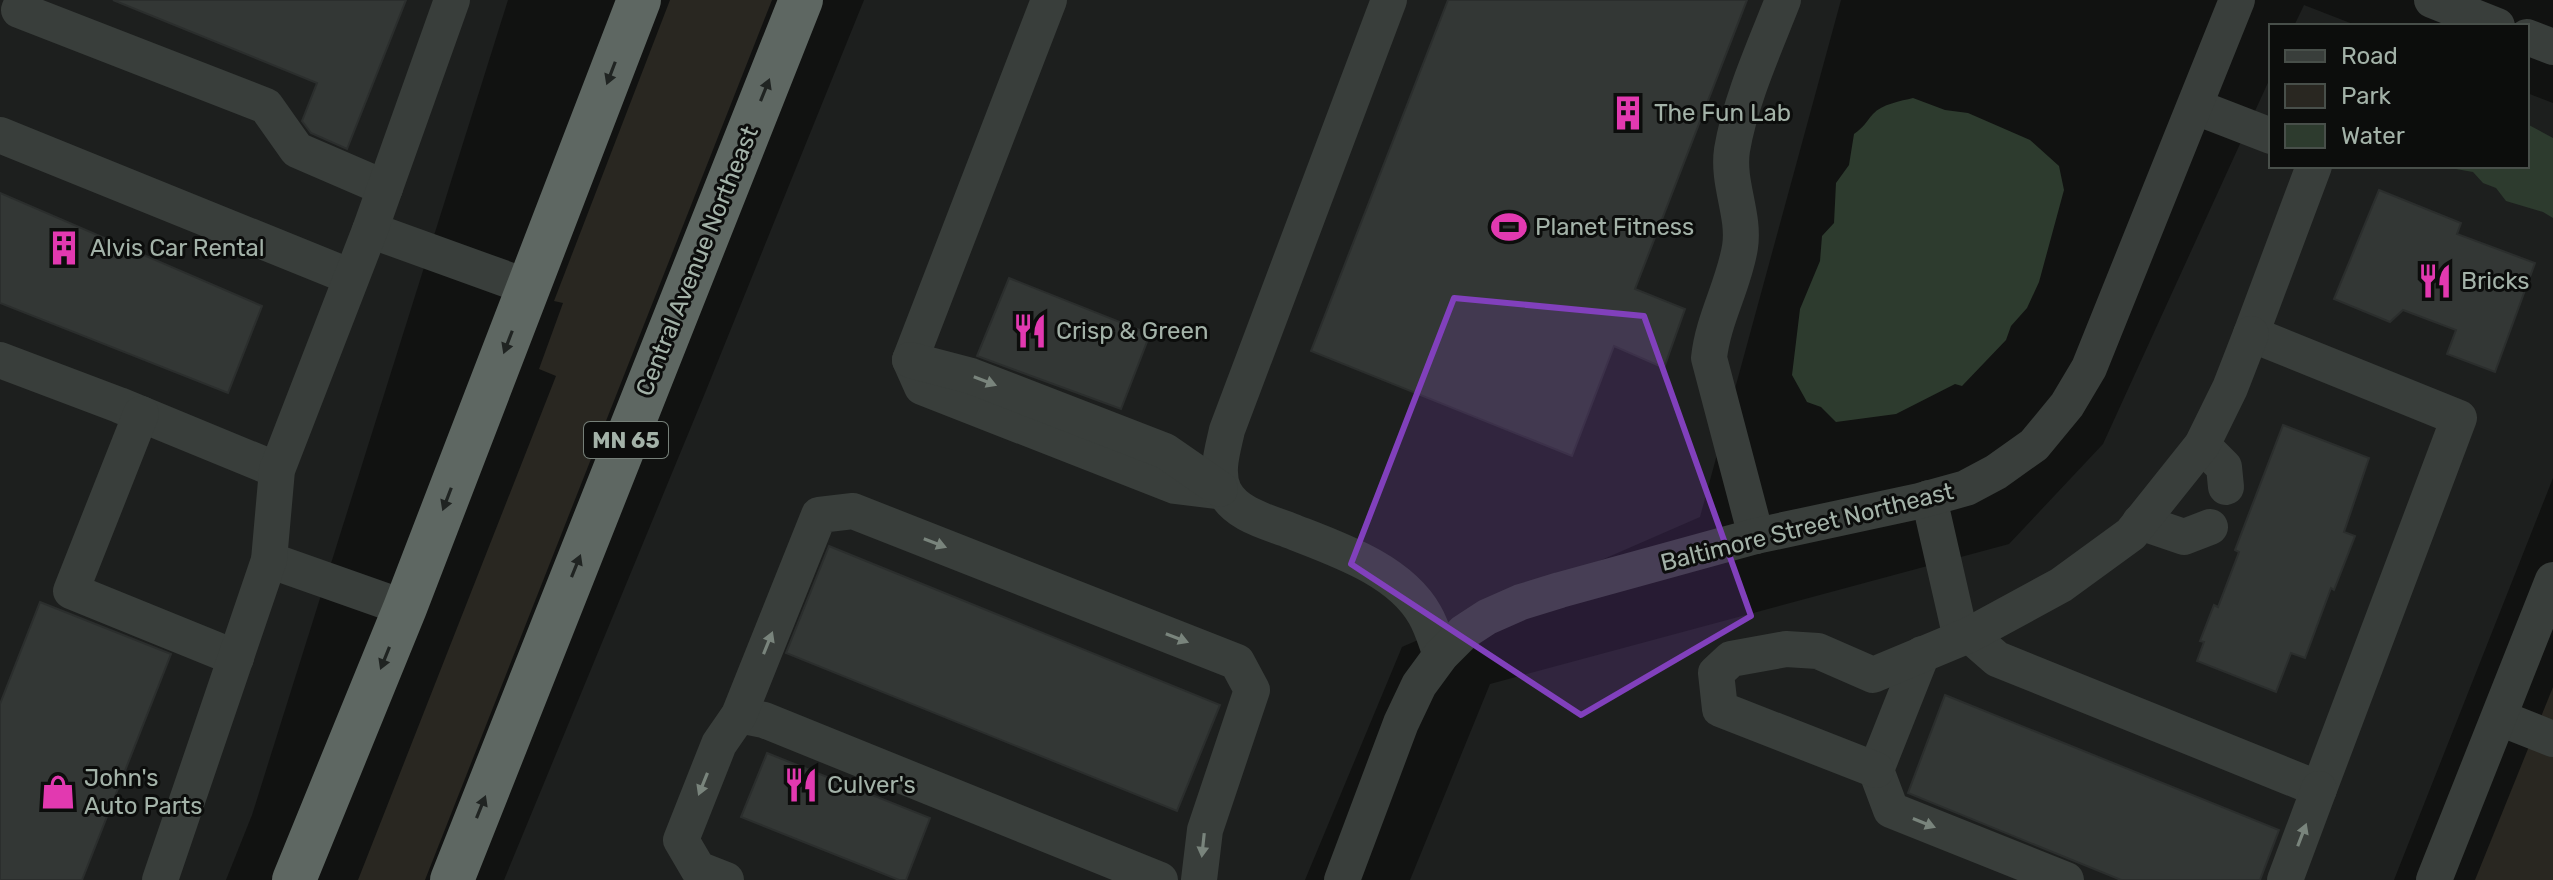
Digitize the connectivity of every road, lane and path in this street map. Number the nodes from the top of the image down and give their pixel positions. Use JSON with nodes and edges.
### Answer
{"nodes":[{"id":1,"x":23,"y":0,"type":"edge"},
{"id":2,"x":452,"y":0,"type":"edge"},
{"id":3,"x":639,"y":0,"type":"edge"},
{"id":4,"x":801,"y":0,"type":"edge"},
{"id":5,"x":1049,"y":0,"type":"edge"},
{"id":6,"x":1389,"y":0,"type":"edge"},
{"id":7,"x":1783,"y":0,"type":"edge"},
{"id":8,"x":2237,"y":0,"type":"edge"},
{"id":9,"x":2432,"y":0,"type":"edge"},
{"id":10,"x":2492,"y":24,"type":"edge"},
{"id":11,"x":2529,"y":38,"type":"edge"},
{"id":12,"x":2553,"y":47,"type":"edge"},
{"id":13,"x":2196,"y":107,"type":"junction"},
{"id":14,"x":0,"y":135,"type":"edge"},
{"id":15,"x":2269,"y":135,"type":"edge"},
{"id":16,"x":2313,"y":168,"type":"edge"},
{"id":17,"x":385,"y":188,"type":"junction"},
{"id":18,"x":370,"y":230,"type":"junction"},
{"id":19,"x":351,"y":277,"type":"junction"},
{"id":20,"x":528,"y":287,"type":"junction"},
{"id":21,"x":2251,"y":334,"type":"junction"},
{"id":22,"x":0,"y":360,"type":"edge"},
{"id":23,"x":141,"y":414,"type":"junction"},
{"id":24,"x":2202,"y":445,"type":"junction"},
{"id":25,"x":277,"y":470,"type":"junction"},
{"id":26,"x":2226,"y":487,"type":"dead end"},
{"id":27,"x":1224,"y":492,"type":"junction"},
{"id":28,"x":1929,"y":498,"type":"junction"},
{"id":29,"x":2140,"y":522,"type":"junction"},
{"id":30,"x":2210,"y":527,"type":"dead end"},
{"id":31,"x":1756,"y":536,"type":"junction"},
{"id":32,"x":269,"y":560,"type":"junction"},
{"id":33,"x":2553,"y":580,"type":"edge"},
{"id":34,"x":405,"y":608,"type":"junction"},
{"id":35,"x":1969,"y":635,"type":"junction"},
{"id":36,"x":1922,"y":654,"type":"junction"},
{"id":37,"x":1441,"y":655,"type":"junction"},
{"id":38,"x":236,"y":658,"type":"junction"},
{"id":39,"x":739,"y":715,"type":"junction"},
{"id":40,"x":2500,"y":718,"type":"junction"},
{"id":41,"x":2553,"y":739,"type":"edge"},
{"id":42,"x":1876,"y":770,"type":"junction"},
{"id":43,"x":2319,"y":789,"type":"junction"},
{"id":44,"x":712,"y":874,"type":"edge"},
{"id":45,"x":160,"y":880,"type":"edge"},
{"id":46,"x":294,"y":880,"type":"edge"},
{"id":47,"x":452,"y":880,"type":"edge"},
{"id":48,"x":1160,"y":880,"type":"edge"},
{"id":49,"x":1199,"y":880,"type":"edge"},
{"id":50,"x":1342,"y":880,"type":"edge"},
{"id":51,"x":2066,"y":880,"type":"edge"},
{"id":52,"x":2285,"y":880,"type":"edge"},
{"id":53,"x":2434,"y":880,"type":"edge"}],
"edges":[{"from":1,"to":17,"type":"street"},
{"from":2,"to":17,"type":"street"},
{"from":3,"to":20,"type":"highway","one_way":true},
{"from":47,"to":4,"type":"highway","name":"Central Avenue Northeast","number":"MN 65","one_way":true},
{"from":5,"to":27,"type":"street"},
{"from":6,"to":27,"type":"street"},
{"from":7,"to":31,"type":"street"},
{"from":8,"to":13,"type":"street","name":"Baltimore Street Northeast"},
{"from":9,"to":10,"type":"street"},
{"from":11,"to":12,"type":"street"},
{"from":13,"to":15,"type":"street"},
{"from":13,"to":28,"type":"street","name":"Baltimore Street Northeast"},
{"from":14,"to":19,"type":"street"},
{"from":16,"to":21,"type":"street"},
{"from":17,"to":18,"type":"street"},
{"from":18,"to":19,"type":"street"},
{"from":18,"to":20,"type":"street"},
{"from":19,"to":25,"type":"street"},
{"from":20,"to":34,"type":"highway","one_way":true},
{"from":21,"to":24,"type":"street"},
{"from":21,"to":43,"type":"street"},
{"from":22,"to":23,"type":"street"},
{"from":23,"to":25,"type":"street"},
{"from":23,"to":38,"type":"street"},
{"from":24,"to":26,"type":"street"},
{"from":24,"to":29,"type":"street"},
{"from":25,"to":32,"type":"street"},
{"from":27,"to":37,"type":"street"},
{"from":28,"to":31,"type":"street","name":"Baltimore Street Northeast"},
{"from":28,"to":35,"type":"street"},
{"from":29,"to":30,"type":"street"},
{"from":29,"to":35,"type":"street"},
{"from":31,"to":37,"type":"street","name":"Baltimore Street Northeast"},
{"from":32,"to":34,"type":"street"},
{"from":32,"to":38,"type":"street"},
{"from":33,"to":40,"type":"street"},
{"from":34,"to":46,"type":"highway","one_way":true},
{"from":35,"to":36,"type":"street"},
{"from":35,"to":43,"type":"street"},
{"from":36,"to":42,"type":"street"},
{"from":36,"to":42,"type":"street"},
{"from":37,"to":50,"type":"street","name":"Baltimore Street Northeast"},
{"from":38,"to":45,"type":"street"},
{"from":39,"to":44,"type":"street","one_way":true},
{"from":39,"to":48,"type":"street"},
{"from":39,"to":49,"type":"street","one_way":true},
{"from":40,"to":41,"type":"street"},
{"from":40,"to":53,"type":"street"},
{"from":42,"to":51,"type":"street","one_way":true},
{"from":52,"to":43,"type":"street","one_way":true}]}
